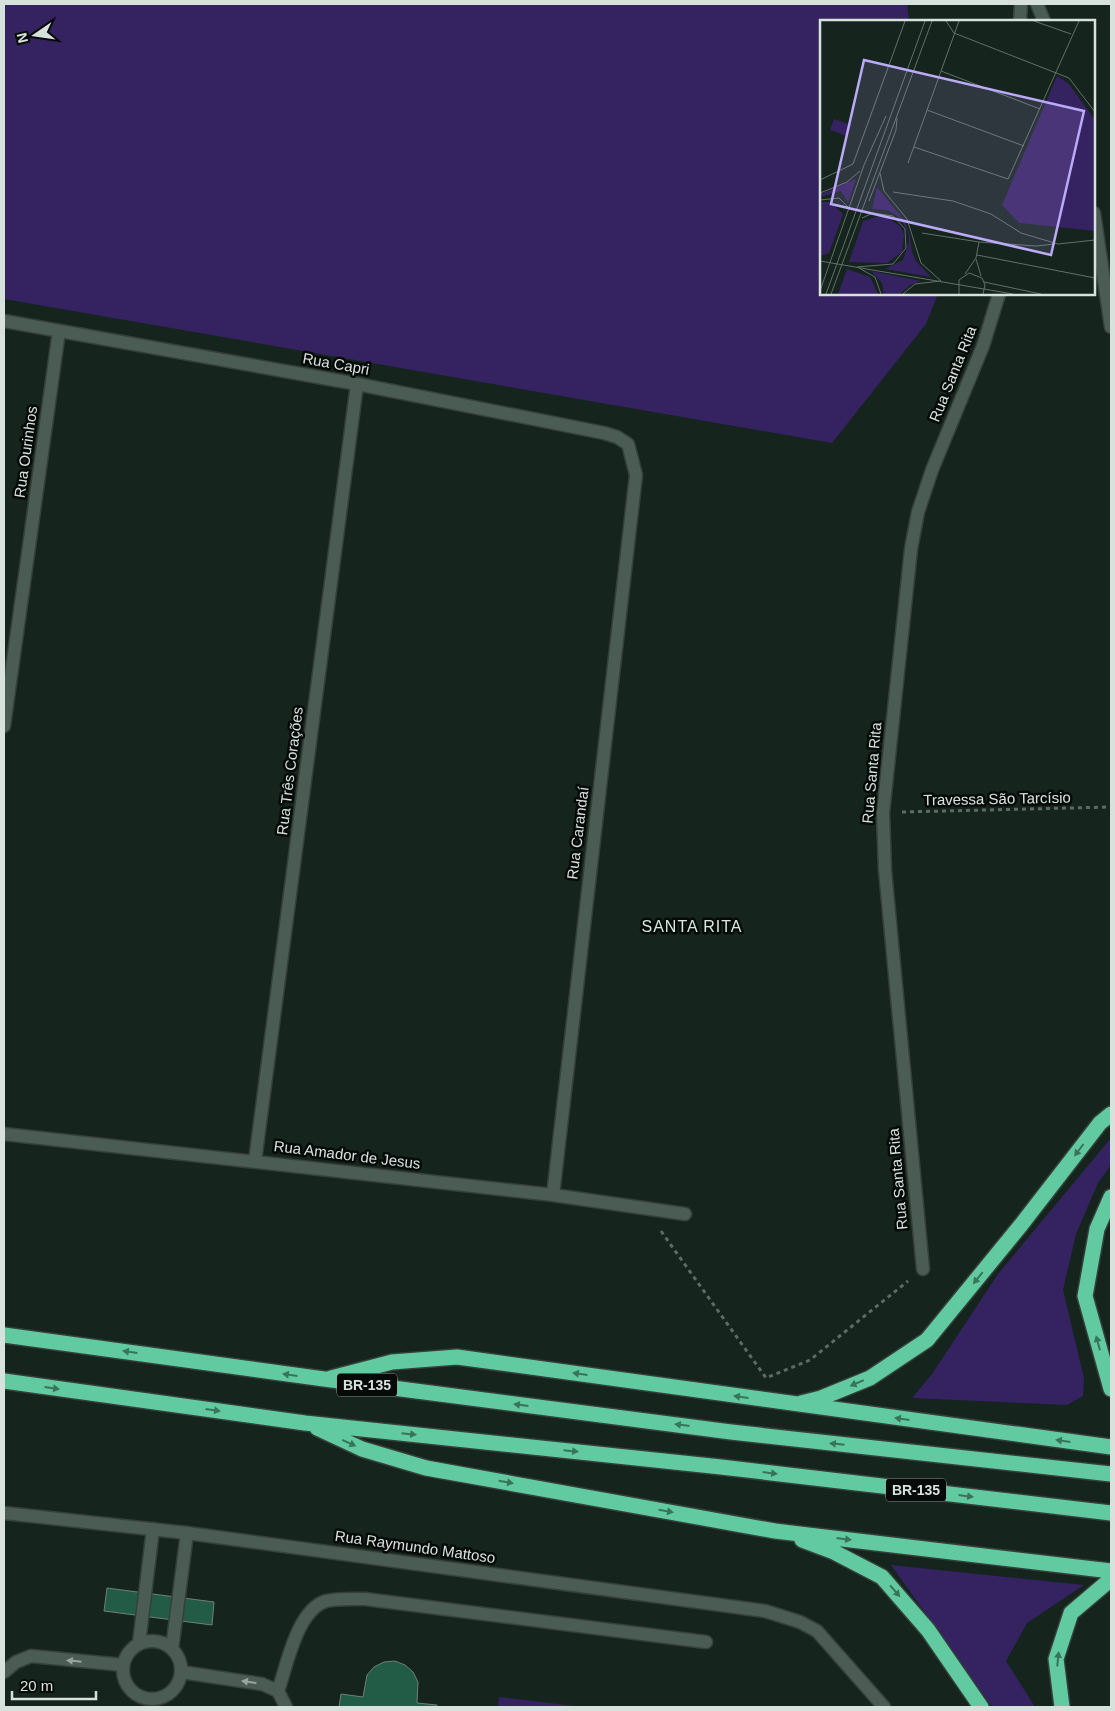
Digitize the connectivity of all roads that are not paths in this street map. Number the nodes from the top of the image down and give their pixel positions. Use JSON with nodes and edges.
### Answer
{"nodes":[{"id":1,"x":1021,"y":4,"type":"edge"},
{"id":2,"x":1037,"y":4,"type":"edge"},
{"id":3,"x":1020,"y":20,"type":"edge"},
{"id":4,"x":1044,"y":20,"type":"edge"},
{"id":5,"x":1095,"y":219,"type":"edge"},
{"id":6,"x":999,"y":295,"type":"edge"},
{"id":7,"x":4,"y":321,"type":"edge"},
{"id":8,"x":1111,"y":327,"type":"edge"},
{"id":9,"x":59,"y":331,"type":"junction"},
{"id":10,"x":357,"y":384,"type":"junction"},
{"id":11,"x":636,"y":475,"type":"joint"},
{"id":12,"x":4,"y":726,"type":"edge"},
{"id":13,"x":1111,"y":1114,"type":"edge"},
{"id":14,"x":4,"y":1134,"type":"edge"},
{"id":15,"x":255,"y":1161,"type":"junction"},
{"id":16,"x":553,"y":1195,"type":"junction"},
{"id":17,"x":1111,"y":1197,"type":"edge"},
{"id":18,"x":685,"y":1214,"type":"dead end"},
{"id":19,"x":923,"y":1269,"type":"road end"},
{"id":20,"x":4,"y":1335,"type":"edge"},
{"id":21,"x":324,"y":1380,"type":"junction"},
{"id":22,"x":4,"y":1381,"type":"edge"},
{"id":23,"x":1111,"y":1389,"type":"edge"},
{"id":24,"x":792,"y":1405,"type":"junction"},
{"id":25,"x":305,"y":1423,"type":"junction"},
{"id":26,"x":1111,"y":1447,"type":"edge"},
{"id":27,"x":1111,"y":1474,"type":"edge"},
{"id":28,"x":4,"y":1513,"type":"edge"},
{"id":29,"x":1111,"y":1513,"type":"edge"},
{"id":30,"x":153,"y":1529,"type":"junction"},
{"id":31,"x":775,"y":1531,"type":"junction"},
{"id":32,"x":187,"y":1533,"type":"junction"},
{"id":33,"x":1111,"y":1571,"type":"edge"},
{"id":34,"x":1111,"y":1579,"type":"edge"},
{"id":35,"x":706,"y":1642,"type":"dead end"},
{"id":36,"x":139,"y":1643,"type":"junction"},
{"id":37,"x":172,"y":1648,"type":"junction"},
{"id":38,"x":123,"y":1665,"type":"junction"},
{"id":39,"x":4,"y":1672,"type":"edge"},
{"id":40,"x":181,"y":1672,"type":"junction"},
{"id":41,"x":278,"y":1691,"type":"junction"},
{"id":42,"x":286,"y":1707,"type":"edge"},
{"id":43,"x":884,"y":1707,"type":"edge"},
{"id":44,"x":981,"y":1707,"type":"edge"},
{"id":45,"x":1062,"y":1707,"type":"edge"}],
"edges":[{"from":1,"to":3,"type":"street"},
{"from":2,"to":4,"type":"street"},
{"from":5,"to":8,"type":"street"},
{"from":6,"to":19,"type":"street","name":"Rua Santa Rita"},
{"from":7,"to":9,"type":"street","name":"Rua Capri"},
{"from":9,"to":10,"type":"street","name":"Rua Capri"},
{"from":9,"to":12,"type":"street","name":"Rua Ourinhos"},
{"from":10,"to":11,"type":"street","name":"Rua Capri"},
{"from":10,"to":15,"type":"street","name":"Rua Três Corações"},
{"from":11,"to":16,"type":"street","name":"Rua Carandaí"},
{"from":13,"to":24,"type":"highway","one_way":true},
{"from":14,"to":15,"type":"street","name":"Rua Amador de Jesus"},
{"from":15,"to":16,"type":"street","name":"Rua Amador de Jesus"},
{"from":16,"to":18,"type":"street","name":"Rua Amador de Jesus"},
{"from":23,"to":17,"type":"highway","one_way":true},
{"from":21,"to":20,"type":"highway","number":"BR-135","one_way":true},
{"from":24,"to":21,"type":"highway","one_way":true},
{"from":27,"to":21,"type":"highway","number":"BR-135","one_way":true},
{"from":22,"to":25,"type":"highway","number":"BR-135","one_way":true},
{"from":26,"to":24,"type":"highway","one_way":true},
{"from":25,"to":29,"type":"highway","number":"BR-135","one_way":true},
{"from":25,"to":31,"type":"highway","one_way":true},
{"from":28,"to":30,"type":"street","name":"Rua Raymundo Mattoso"},
{"from":30,"to":32,"type":"street","name":"Rua Raymundo Mattoso"},
{"from":30,"to":36,"type":"street"},
{"from":31,"to":33,"type":"highway","one_way":true},
{"from":31,"to":44,"type":"highway","one_way":true},
{"from":32,"to":37,"type":"street"},
{"from":32,"to":43,"type":"street","name":"Rua Raymundo Mattoso"},
{"from":45,"to":34,"type":"highway","one_way":true},
{"from":35,"to":41,"type":"street"},
{"from":36,"to":37,"type":"street"},
{"from":36,"to":38,"type":"street"},
{"from":37,"to":40,"type":"street"},
{"from":38,"to":39,"type":"street","one_way":true},
{"from":38,"to":40,"type":"street"},
{"from":41,"to":40,"type":"street","one_way":true},
{"from":41,"to":42,"type":"street"}]}
